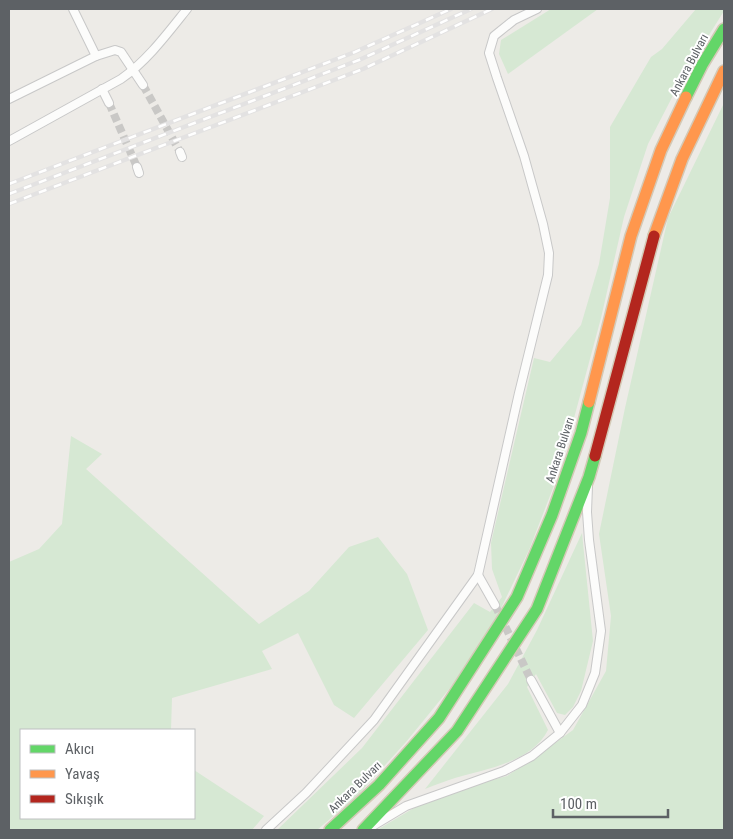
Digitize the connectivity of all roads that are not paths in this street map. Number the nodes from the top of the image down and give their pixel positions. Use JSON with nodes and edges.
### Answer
{"nodes":[{"id":1,"x":72,"y":9,"type":"edge"},
{"id":2,"x":187,"y":9,"type":"edge"},
{"id":3,"x":537,"y":9,"type":"edge"},
{"id":4,"x":724,"y":29,"type":"edge"},
{"id":5,"x":96,"y":56,"type":"junction"},
{"id":6,"x":134,"y":70,"type":"junction"},
{"id":7,"x":724,"y":71,"type":"edge"},
{"id":8,"x":143,"y":85,"type":"tunnel mouth"},
{"id":9,"x":102,"y":90,"type":"junction"},
{"id":10,"x":9,"y":98,"type":"edge"},
{"id":11,"x":109,"y":103,"type":"tunnel mouth"},
{"id":12,"x":9,"y":141,"type":"edge"},
{"id":13,"x":588,"y":477,"type":"junction"},
{"id":14,"x":478,"y":575,"type":"junction"},
{"id":15,"x":495,"y":604,"type":"tunnel mouth"},
{"id":16,"x":531,"y":680,"type":"tunnel mouth"},
{"id":17,"x":560,"y":733,"type":"junction"},
{"id":18,"x":266,"y":830,"type":"edge"},
{"id":19,"x":330,"y":830,"type":"edge"},
{"id":20,"x":364,"y":830,"type":"edge"}],
"edges":[{"from":1,"to":5,"type":"street"},
{"from":2,"to":6,"type":"street"},
{"from":3,"to":14,"type":"street"},
{"from":4,"to":19,"type":"main road","name":"Ankara Bulvarı"},
{"from":5,"to":6,"type":"street"},
{"from":5,"to":10,"type":"street"},
{"from":6,"to":8,"type":"street"},
{"from":6,"to":9,"type":"street"},
{"from":7,"to":13,"type":"main road"},
{"from":9,"to":11,"type":"street"},
{"from":9,"to":12,"type":"street"},
{"from":13,"to":17,"type":"street"},
{"from":13,"to":20,"type":"main road"},
{"from":14,"to":15,"type":"street"},
{"from":14,"to":18,"type":"street"},
{"from":16,"to":17,"type":"street"},
{"from":17,"to":20,"type":"street"}]}
